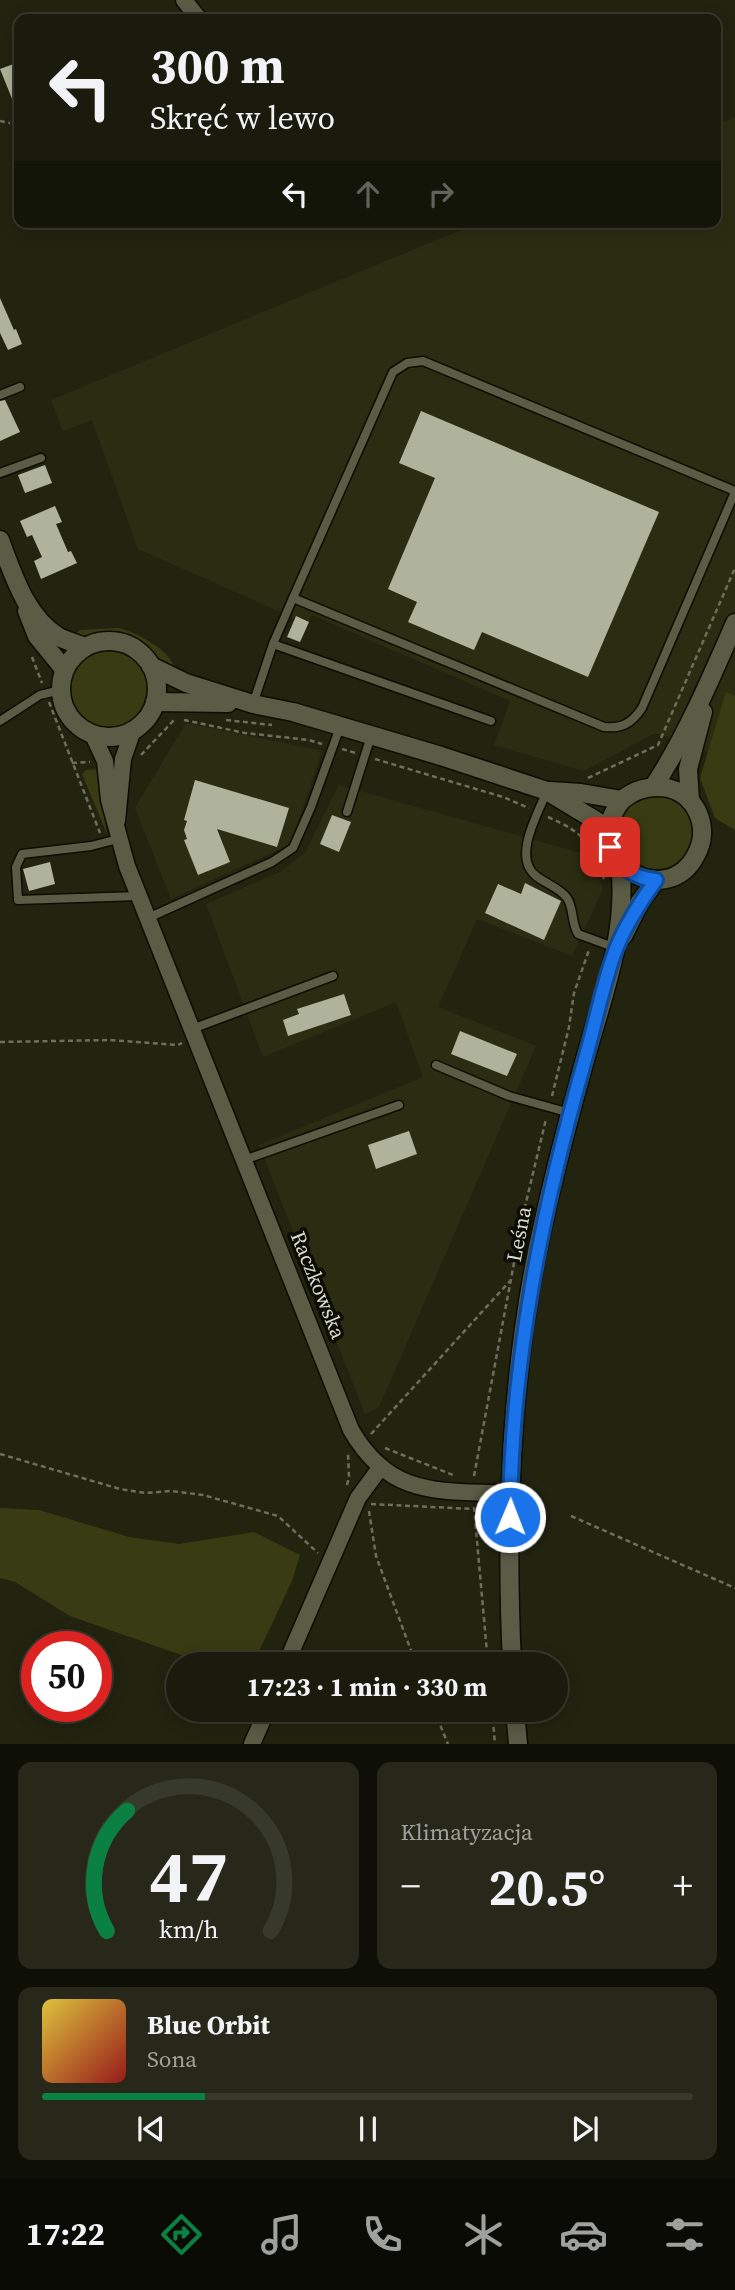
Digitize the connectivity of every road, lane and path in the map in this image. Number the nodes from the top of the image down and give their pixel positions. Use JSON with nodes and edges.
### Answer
{"nodes":[{"id":1,"x":184,"y":0,"type":"edge"},
{"id":2,"x":196,"y":14,"type":"edge"},
{"id":3,"x":0,"y":121,"type":"edge"},
{"id":4,"x":10,"y":123,"type":"dead end"},
{"id":5,"x":20,"y":387,"type":"dead end"},
{"id":6,"x":0,"y":395,"type":"edge"},
{"id":7,"x":41,"y":458,"type":"dead end"},
{"id":8,"x":0,"y":473,"type":"edge"},
{"id":9,"x":735,"y":492,"type":"edge"},
{"id":10,"x":0,"y":540,"type":"edge"},
{"id":11,"x":735,"y":568,"type":"edge"},
{"id":12,"x":293,"y":598,"type":"junction"},
{"id":13,"x":25,"y":601,"type":"junction"},
{"id":14,"x":735,"y":622,"type":"edge"},
{"id":15,"x":273,"y":644,"type":"junction"},
{"id":16,"x":85,"y":647,"type":"junction"},
{"id":17,"x":32,"y":657,"type":"dead end"},
{"id":18,"x":151,"y":666,"type":"junction"},
{"id":19,"x":64,"y":669,"type":"junction"},
{"id":20,"x":713,"y":675,"type":"junction"},
{"id":21,"x":54,"y":692,"type":"junction"},
{"id":22,"x":155,"y":702,"type":"junction"},
{"id":23,"x":253,"y":705,"type":"junction"},
{"id":24,"x":176,"y":718,"type":"dead end"},
{"id":25,"x":216,"y":718,"type":"dead end"},
{"id":26,"x":0,"y":721,"type":"edge"},
{"id":27,"x":491,"y":721,"type":"dead end"},
{"id":28,"x":278,"y":726,"type":"dead end"},
{"id":29,"x":340,"y":727,"type":"junction"},
{"id":30,"x":133,"y":730,"type":"junction"},
{"id":31,"x":92,"y":733,"type":"junction"},
{"id":32,"x":300,"y":733,"type":"dead end"},
{"id":33,"x":371,"y":736,"type":"junction"},
{"id":34,"x":309,"y":740,"type":"junction"},
{"id":35,"x":334,"y":747,"type":"junction"},
{"id":36,"x":364,"y":755,"type":"junction"},
{"id":37,"x":587,"y":778,"type":"dead end"},
{"id":38,"x":654,"y":786,"type":"junction"},
{"id":39,"x":547,"y":791,"type":"junction"},
{"id":40,"x":622,"y":800,"type":"junction"},
{"id":41,"x":690,"y":801,"type":"junction"},
{"id":42,"x":347,"y":812,"type":"dead end"},
{"id":43,"x":538,"y":812,"type":"junction"},
{"id":44,"x":570,"y":826,"type":"dead end"},
{"id":45,"x":608,"y":828,"type":"junction"},
{"id":46,"x":113,"y":836,"type":"junction"},
{"id":47,"x":620,"y":864,"type":"junction"},
{"id":48,"x":656,"y":880,"type":"junction"},
{"id":49,"x":139,"y":895,"type":"junction"},
{"id":50,"x":148,"y":918,"type":"junction"},
{"id":51,"x":617,"y":948,"type":"junction"},
{"id":52,"x":333,"y":976,"type":"dead end"},
{"id":53,"x":193,"y":1033,"type":"junction"},
{"id":54,"x":0,"y":1042,"type":"edge"},
{"id":55,"x":436,"y":1065,"type":"dead end"},
{"id":56,"x":399,"y":1105,"type":"dead end"},
{"id":57,"x":570,"y":1113,"type":"junction"},
{"id":58,"x":244,"y":1160,"type":"junction"},
{"id":59,"x":510,"y":1280,"type":"dead end"},
{"id":60,"x":366,"y":1440,"type":"dead end"},
{"id":61,"x":378,"y":1445,"type":"dead end"},
{"id":62,"x":0,"y":1454,"type":"edge"},
{"id":63,"x":380,"y":1468,"type":"junction"},
{"id":64,"x":460,"y":1478,"type":"dead end"},
{"id":65,"x":467,"y":1478,"type":"dead end"},
{"id":66,"x":474,"y":1479,"type":"dead end"},
{"id":67,"x":510,"y":1494,"type":"junction"},
{"id":68,"x":368,"y":1504,"type":"dead end"},
{"id":69,"x":474,"y":1510,"type":"dead end"},
{"id":70,"x":571,"y":1516,"type":"dead end"},
{"id":71,"x":331,"y":1560,"type":"junction"},
{"id":72,"x":735,"y":1588,"type":"edge"},
{"id":73,"x":291,"y":1652,"type":"edge"},
{"id":74,"x":512,"y":1652,"type":"edge"},
{"id":75,"x":262,"y":1722,"type":"edge"},
{"id":76,"x":439,"y":1722,"type":"edge"},
{"id":77,"x":493,"y":1722,"type":"edge"},
{"id":78,"x":515,"y":1722,"type":"edge"},
{"id":79,"x":252,"y":1744,"type":"edge"},
{"id":80,"x":448,"y":1744,"type":"edge"},
{"id":81,"x":495,"y":1744,"type":"edge"},
{"id":82,"x":518,"y":1744,"type":"edge"}],
"edges":[{"from":1,"to":2,"type":"street"},
{"from":3,"to":4,"type":"path"},
{"from":5,"to":6,"type":"lane"},
{"from":7,"to":8,"type":"lane"},
{"from":9,"to":12,"type":"lane"},
{"from":9,"to":12,"type":"lane"},
{"from":10,"to":13,"type":"main road"},
{"from":11,"to":37,"type":"path"},
{"from":12,"to":15,"type":"lane"},
{"from":13,"to":16,"type":"main road"},
{"from":13,"to":19,"type":"main road"},
{"from":14,"to":20,"type":"main road"},
{"from":15,"to":23,"type":"lane"},
{"from":15,"to":27,"type":"lane"},
{"from":16,"to":18,"type":"main road"},
{"from":16,"to":19,"type":"main road"},
{"from":17,"to":21,"type":"path"},
{"from":18,"to":22,"type":"main road"},
{"from":18,"to":23,"type":"main road"},
{"from":19,"to":21,"type":"main road"},
{"from":20,"to":38,"type":"main road"},
{"from":20,"to":41,"type":"main road"},
{"from":21,"to":26,"type":"lane"},
{"from":21,"to":31,"type":"main road"},
{"from":21,"to":46,"type":"path"},
{"from":22,"to":23,"type":"main road"},
{"from":22,"to":30,"type":"main road"},
{"from":23,"to":29,"type":"main road"},
{"from":24,"to":34,"type":"path"},
{"from":25,"to":28,"type":"path"},
{"from":29,"to":33,"type":"main road"},
{"from":29,"to":35,"type":"lane"},
{"from":30,"to":31,"type":"main road"},
{"from":30,"to":46,"type":"street","name":"Raczkowska"},
{"from":31,"to":46,"type":"street","name":"Raczkowska"},
{"from":32,"to":34,"type":"path"},
{"from":33,"to":36,"type":"lane"},
{"from":33,"to":39,"type":"main road"},
{"from":34,"to":35,"type":"path"},
{"from":35,"to":36,"type":"path"},
{"from":35,"to":50,"type":"lane"},
{"from":36,"to":42,"type":"lane"},
{"from":36,"to":43,"type":"path"},
{"from":38,"to":40,"type":"main road"},
{"from":38,"to":41,"type":"main road"},
{"from":39,"to":40,"type":"main road"},
{"from":39,"to":43,"type":"lane"},
{"from":39,"to":45,"type":"main road"},
{"from":40,"to":45,"type":"main road"},
{"from":41,"to":48,"type":"main road"},
{"from":43,"to":44,"type":"path"},
{"from":43,"to":51,"type":"lane"},
{"from":45,"to":47,"type":"main road"},
{"from":46,"to":49,"type":"street","name":"Raczkowska"},
{"from":46,"to":49,"type":"lane"},
{"from":47,"to":48,"type":"main road"},
{"from":47,"to":51,"type":"main road","name":"Leśna"},
{"from":48,"to":51,"type":"main road","name":"Leśna"},
{"from":49,"to":50,"type":"street","name":"Raczkowska"},
{"from":50,"to":53,"type":"street","name":"Raczkowska"},
{"from":51,"to":57,"type":"main road","name":"Leśna"},
{"from":52,"to":53,"type":"lane"},
{"from":53,"to":54,"type":"path"},
{"from":53,"to":58,"type":"street","name":"Raczkowska"},
{"from":55,"to":57,"type":"lane"},
{"from":56,"to":58,"type":"lane"},
{"from":57,"to":67,"type":"main road","name":"Leśna"},
{"from":58,"to":63,"type":"street","name":"Raczkowska"},
{"from":59,"to":60,"type":"path"},
{"from":61,"to":64,"type":"path"},
{"from":62,"to":71,"type":"path"},
{"from":63,"to":67,"type":"street","name":"Raczkowska"},
{"from":63,"to":71,"type":"street"},
{"from":65,"to":66,"type":"path"},
{"from":67,"to":74,"type":"main road"},
{"from":68,"to":69,"type":"path"},
{"from":70,"to":72,"type":"path"},
{"from":71,"to":73,"type":"street"},
{"from":75,"to":79,"type":"street"},
{"from":76,"to":80,"type":"path"},
{"from":77,"to":81,"type":"path"},
{"from":78,"to":82,"type":"main road"}]}
